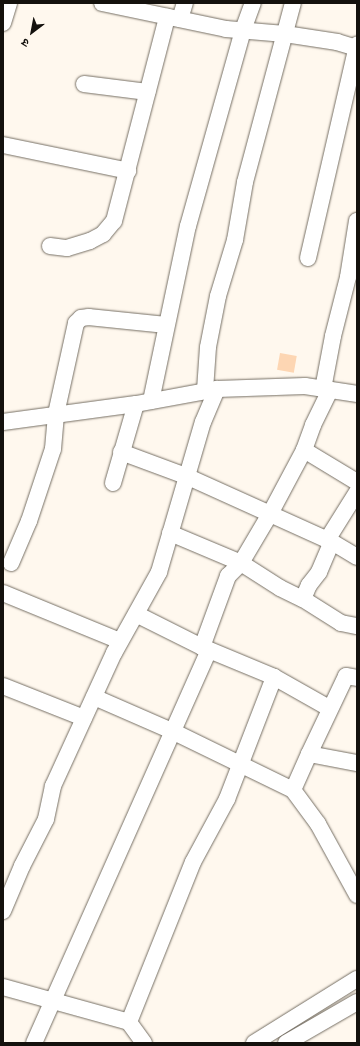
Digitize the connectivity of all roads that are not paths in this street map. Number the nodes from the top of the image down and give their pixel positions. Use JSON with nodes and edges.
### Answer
{"nodes":[{"id":1,"x":9,"y":3,"type":"edge"},
{"id":2,"x":102,"y":3,"type":"edge"},
{"id":3,"x":185,"y":3,"type":"edge"},
{"id":4,"x":253,"y":3,"type":"edge"},
{"id":5,"x":293,"y":3,"type":"edge"},
{"id":6,"x":122,"y":5,"type":"edge"},
{"id":7,"x":174,"y":18,"type":"junction"},
{"id":8,"x":3,"y":23,"type":"edge"},
{"id":9,"x":243,"y":30,"type":"junction"},
{"id":10,"x":284,"y":34,"type":"junction"},
{"id":11,"x":357,"y":47,"type":"edge"},
{"id":12,"x":84,"y":84,"type":"dead end"},
{"id":13,"x":148,"y":92,"type":"junction"},
{"id":14,"x":3,"y":145,"type":"edge"},
{"id":15,"x":128,"y":172,"type":"junction"},
{"id":16,"x":357,"y":221,"type":"edge"},
{"id":17,"x":50,"y":246,"type":"dead end"},
{"id":18,"x":308,"y":258,"type":"dead end"},
{"id":19,"x":166,"y":324,"type":"junction"},
{"id":20,"x":211,"y":390,"type":"junction"},
{"id":21,"x":327,"y":390,"type":"junction"},
{"id":22,"x":357,"y":394,"type":"edge"},
{"id":23,"x":143,"y":402,"type":"junction"},
{"id":24,"x":56,"y":414,"type":"junction"},
{"id":25,"x":3,"y":422,"type":"edge"},
{"id":26,"x":304,"y":450,"type":"junction"},
{"id":27,"x":121,"y":452,"type":"junction"},
{"id":28,"x":186,"y":476,"type":"junction"},
{"id":29,"x":113,"y":482,"type":"dead end"},
{"id":30,"x":357,"y":482,"type":"edge"},
{"id":31,"x":357,"y":492,"type":"edge"},
{"id":32,"x":270,"y":514,"type":"junction"},
{"id":33,"x":170,"y":533,"type":"junction"},
{"id":34,"x":329,"y":541,"type":"junction"},
{"id":35,"x":357,"y":557,"type":"edge"},
{"id":36,"x":11,"y":563,"type":"dead end"},
{"id":37,"x":241,"y":563,"type":"junction"},
{"id":38,"x":3,"y":593,"type":"edge"},
{"id":39,"x":304,"y":599,"type":"junction"},
{"id":40,"x":136,"y":614,"type":"junction"},
{"id":41,"x":357,"y":626,"type":"edge"},
{"id":42,"x":120,"y":641,"type":"junction"},
{"id":43,"x":205,"y":648,"type":"junction"},
{"id":44,"x":274,"y":677,"type":"junction"},
{"id":45,"x":357,"y":678,"type":"edge"},
{"id":46,"x":3,"y":686,"type":"edge"},
{"id":47,"x":94,"y":697,"type":"junction"},
{"id":48,"x":329,"y":708,"type":"junction"},
{"id":49,"x":84,"y":718,"type":"junction"},
{"id":50,"x":172,"y":731,"type":"junction"},
{"id":51,"x":309,"y":754,"type":"junction"},
{"id":52,"x":357,"y":763,"type":"edge"},
{"id":53,"x":240,"y":764,"type":"junction"},
{"id":54,"x":293,"y":790,"type":"junction"},
{"id":55,"x":357,"y":895,"type":"edge"},
{"id":56,"x":3,"y":911,"type":"edge"},
{"id":57,"x":357,"y":979,"type":"edge"},
{"id":58,"x":3,"y":987,"type":"edge"},
{"id":59,"x":52,"y":1002,"type":"junction"},
{"id":60,"x":357,"y":1002,"type":"edge"},
{"id":61,"x":129,"y":1022,"type":"junction"},
{"id":62,"x":34,"y":1043,"type":"edge"},
{"id":63,"x":144,"y":1043,"type":"edge"},
{"id":64,"x":254,"y":1043,"type":"edge"},
{"id":65,"x":286,"y":1043,"type":"edge"}],
"edges":[{"from":1,"to":8,"type":"street"},
{"from":2,"to":6,"type":"street"},
{"from":3,"to":7,"type":"street"},
{"from":4,"to":9,"type":"street"},
{"from":5,"to":10,"type":"street"},
{"from":6,"to":7,"type":"street"},
{"from":7,"to":9,"type":"street"},
{"from":7,"to":13,"type":"street"},
{"from":9,"to":10,"type":"street"},
{"from":9,"to":19,"type":"street"},
{"from":10,"to":11,"type":"street"},
{"from":10,"to":20,"type":"street"},
{"from":11,"to":18,"type":"street"},
{"from":12,"to":13,"type":"street"},
{"from":13,"to":15,"type":"street"},
{"from":14,"to":15,"type":"street"},
{"from":15,"to":17,"type":"street"},
{"from":16,"to":21,"type":"street"},
{"from":19,"to":23,"type":"street"},
{"from":19,"to":24,"type":"street"},
{"from":20,"to":21,"type":"street"},
{"from":20,"to":23,"type":"street"},
{"from":20,"to":28,"type":"street"},
{"from":21,"to":22,"type":"street"},
{"from":21,"to":26,"type":"street"},
{"from":23,"to":24,"type":"street"},
{"from":23,"to":27,"type":"street"},
{"from":24,"to":25,"type":"street"},
{"from":24,"to":36,"type":"street"},
{"from":26,"to":30,"type":"street"},
{"from":26,"to":32,"type":"street"},
{"from":27,"to":28,"type":"street"},
{"from":27,"to":29,"type":"street"},
{"from":28,"to":32,"type":"street"},
{"from":28,"to":33,"type":"street"},
{"from":31,"to":34,"type":"street"},
{"from":32,"to":34,"type":"street"},
{"from":32,"to":37,"type":"street"},
{"from":33,"to":37,"type":"street"},
{"from":33,"to":40,"type":"street"},
{"from":34,"to":35,"type":"street"},
{"from":34,"to":39,"type":"street"},
{"from":37,"to":39,"type":"street"},
{"from":37,"to":43,"type":"street"},
{"from":38,"to":42,"type":"street"},
{"from":39,"to":41,"type":"street"},
{"from":40,"to":42,"type":"street"},
{"from":40,"to":43,"type":"street"},
{"from":42,"to":47,"type":"street"},
{"from":43,"to":44,"type":"street"},
{"from":43,"to":50,"type":"street"},
{"from":44,"to":48,"type":"street"},
{"from":44,"to":53,"type":"street"},
{"from":45,"to":48,"type":"street"},
{"from":46,"to":49,"type":"street"},
{"from":47,"to":49,"type":"street"},
{"from":47,"to":50,"type":"street"},
{"from":48,"to":51,"type":"street"},
{"from":49,"to":56,"type":"street"},
{"from":50,"to":53,"type":"street"},
{"from":50,"to":59,"type":"street"},
{"from":51,"to":52,"type":"street"},
{"from":51,"to":54,"type":"street"},
{"from":53,"to":54,"type":"street"},
{"from":53,"to":61,"type":"street"},
{"from":54,"to":55,"type":"street"},
{"from":57,"to":64,"type":"street"},
{"from":58,"to":59,"type":"street"},
{"from":59,"to":61,"type":"street"},
{"from":59,"to":62,"type":"street"},
{"from":60,"to":65,"type":"street"},
{"from":61,"to":63,"type":"street"}]}
